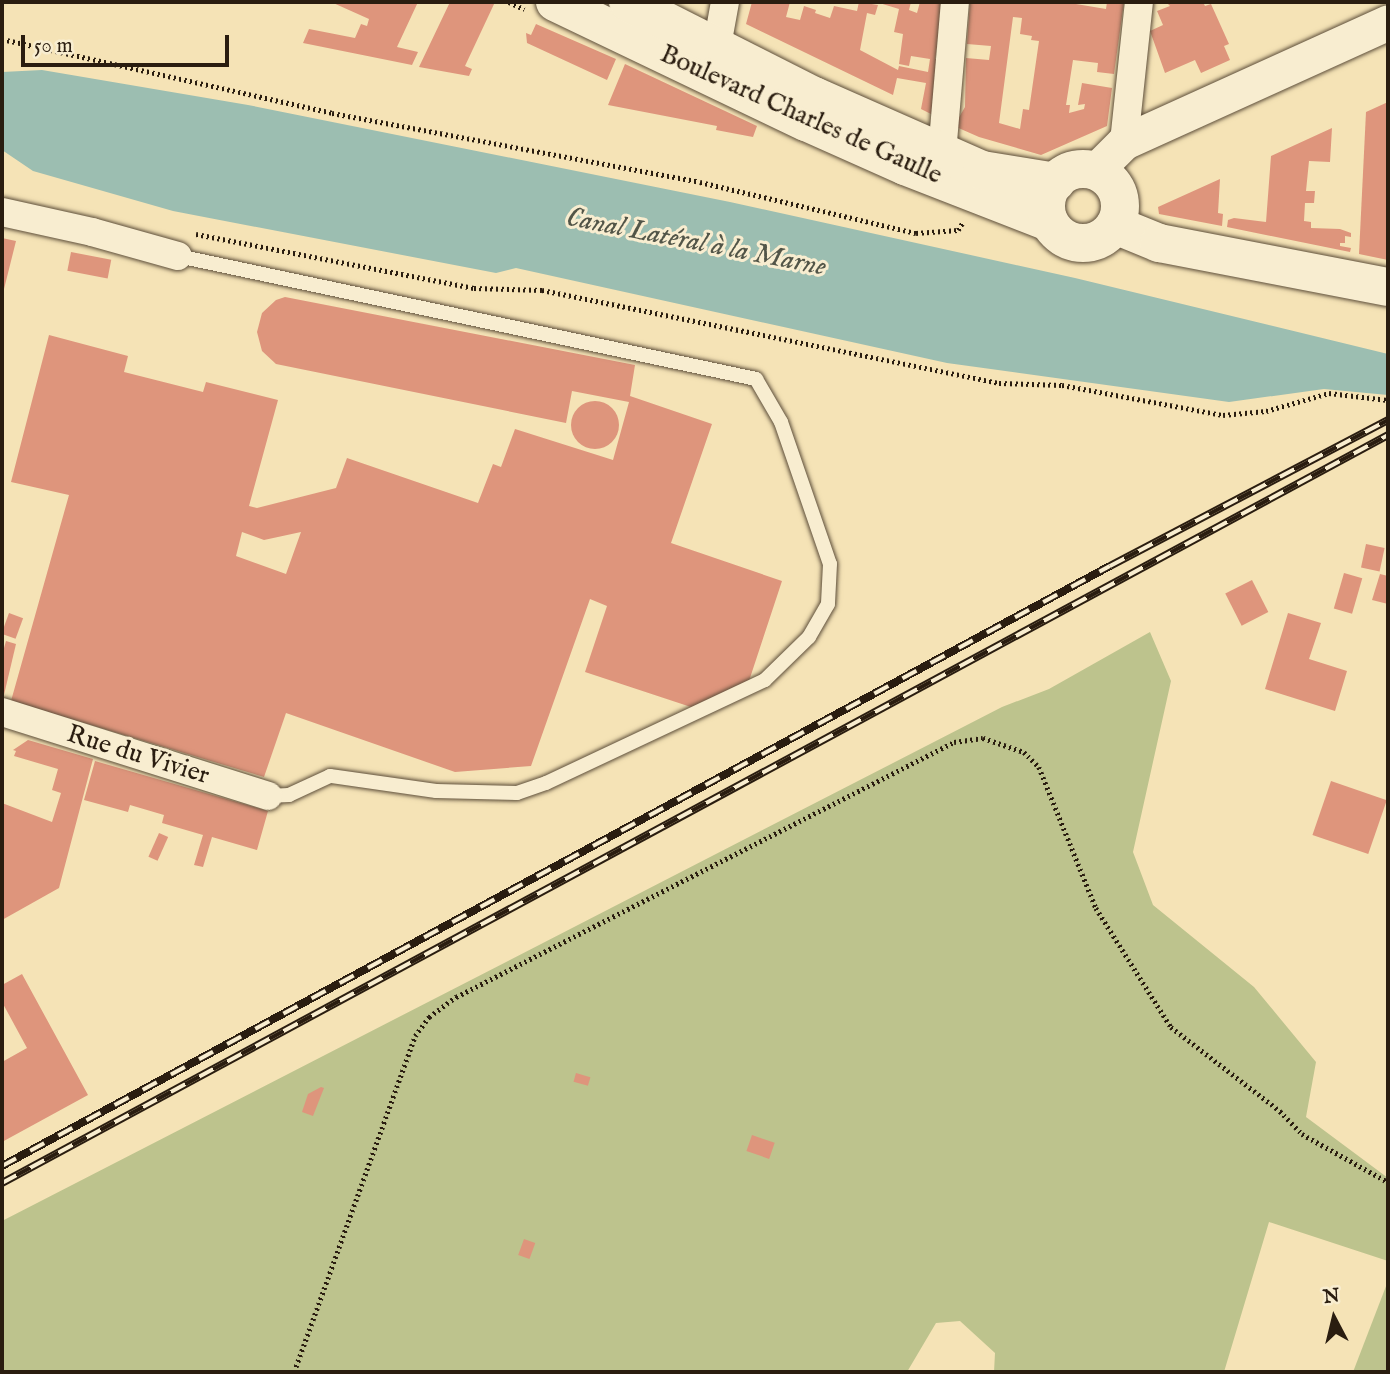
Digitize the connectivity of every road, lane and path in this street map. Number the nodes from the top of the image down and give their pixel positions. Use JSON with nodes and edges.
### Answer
{"nodes":[{"id":1,"x":555,"y":2,"type":"edge"},
{"id":2,"x":628,"y":2,"type":"edge"},
{"id":3,"x":725,"y":2,"type":"edge"},
{"id":4,"x":955,"y":2,"type":"edge"},
{"id":5,"x":1139,"y":2,"type":"edge"},
{"id":6,"x":1388,"y":22,"type":"edge"},
{"id":7,"x":2,"y":39,"type":"edge"},
{"id":8,"x":717,"y":46,"type":"junction"},
{"id":9,"x":1124,"y":142,"type":"junction"},
{"id":10,"x":942,"y":153,"type":"junction"},
{"id":11,"x":1095,"y":171,"type":"junction"},
{"id":12,"x":1056,"y":182,"type":"junction"},
{"id":13,"x":977,"y":193,"type":"junction"},
{"id":14,"x":2,"y":212,"type":"edge"},
{"id":15,"x":1049,"y":222,"type":"junction"},
{"id":16,"x":1115,"y":225,"type":"junction"},
{"id":17,"x":227,"y":239,"type":"dead end"},
{"id":18,"x":178,"y":256,"type":"joint"},
{"id":19,"x":1388,"y":286,"type":"edge"},
{"id":20,"x":1388,"y":400,"type":"edge"},
{"id":21,"x":4,"y":721,"type":"edge"},
{"id":22,"x":268,"y":796,"type":"joint"},
{"id":23,"x":1388,"y":1182,"type":"edge"},
{"id":24,"x":294,"y":1372,"type":"edge"}],
"edges":[{"from":1,"to":13,"type":"main road","name":"Boulevard Charles de Gaulle"},
{"from":2,"to":8,"type":"main road","name":"Boulevard Charles de Gaulle"},
{"from":3,"to":8,"type":"street"},
{"from":4,"to":10,"type":"street"},
{"from":5,"to":9,"type":"street"},
{"from":6,"to":9,"type":"street"},
{"from":7,"to":13,"type":"path"},
{"from":8,"to":10,"type":"main road","name":"Boulevard Charles de Gaulle"},
{"from":9,"to":11,"type":"street"},
{"from":10,"to":12,"type":"main road","name":"Boulevard Charles de Gaulle"},
{"from":11,"to":12,"type":"main road"},
{"from":11,"to":16,"type":"main road"},
{"from":12,"to":15,"type":"main road"},
{"from":13,"to":15,"type":"main road","name":"Boulevard Charles de Gaulle"},
{"from":14,"to":18,"type":"street"},
{"from":15,"to":16,"type":"main road"},
{"from":16,"to":19,"type":"main road"},
{"from":17,"to":20,"type":"path"},
{"from":18,"to":22,"type":"lane"},
{"from":21,"to":22,"type":"street","name":"Rue du Vivier"},
{"from":23,"to":24,"type":"path"}]}
